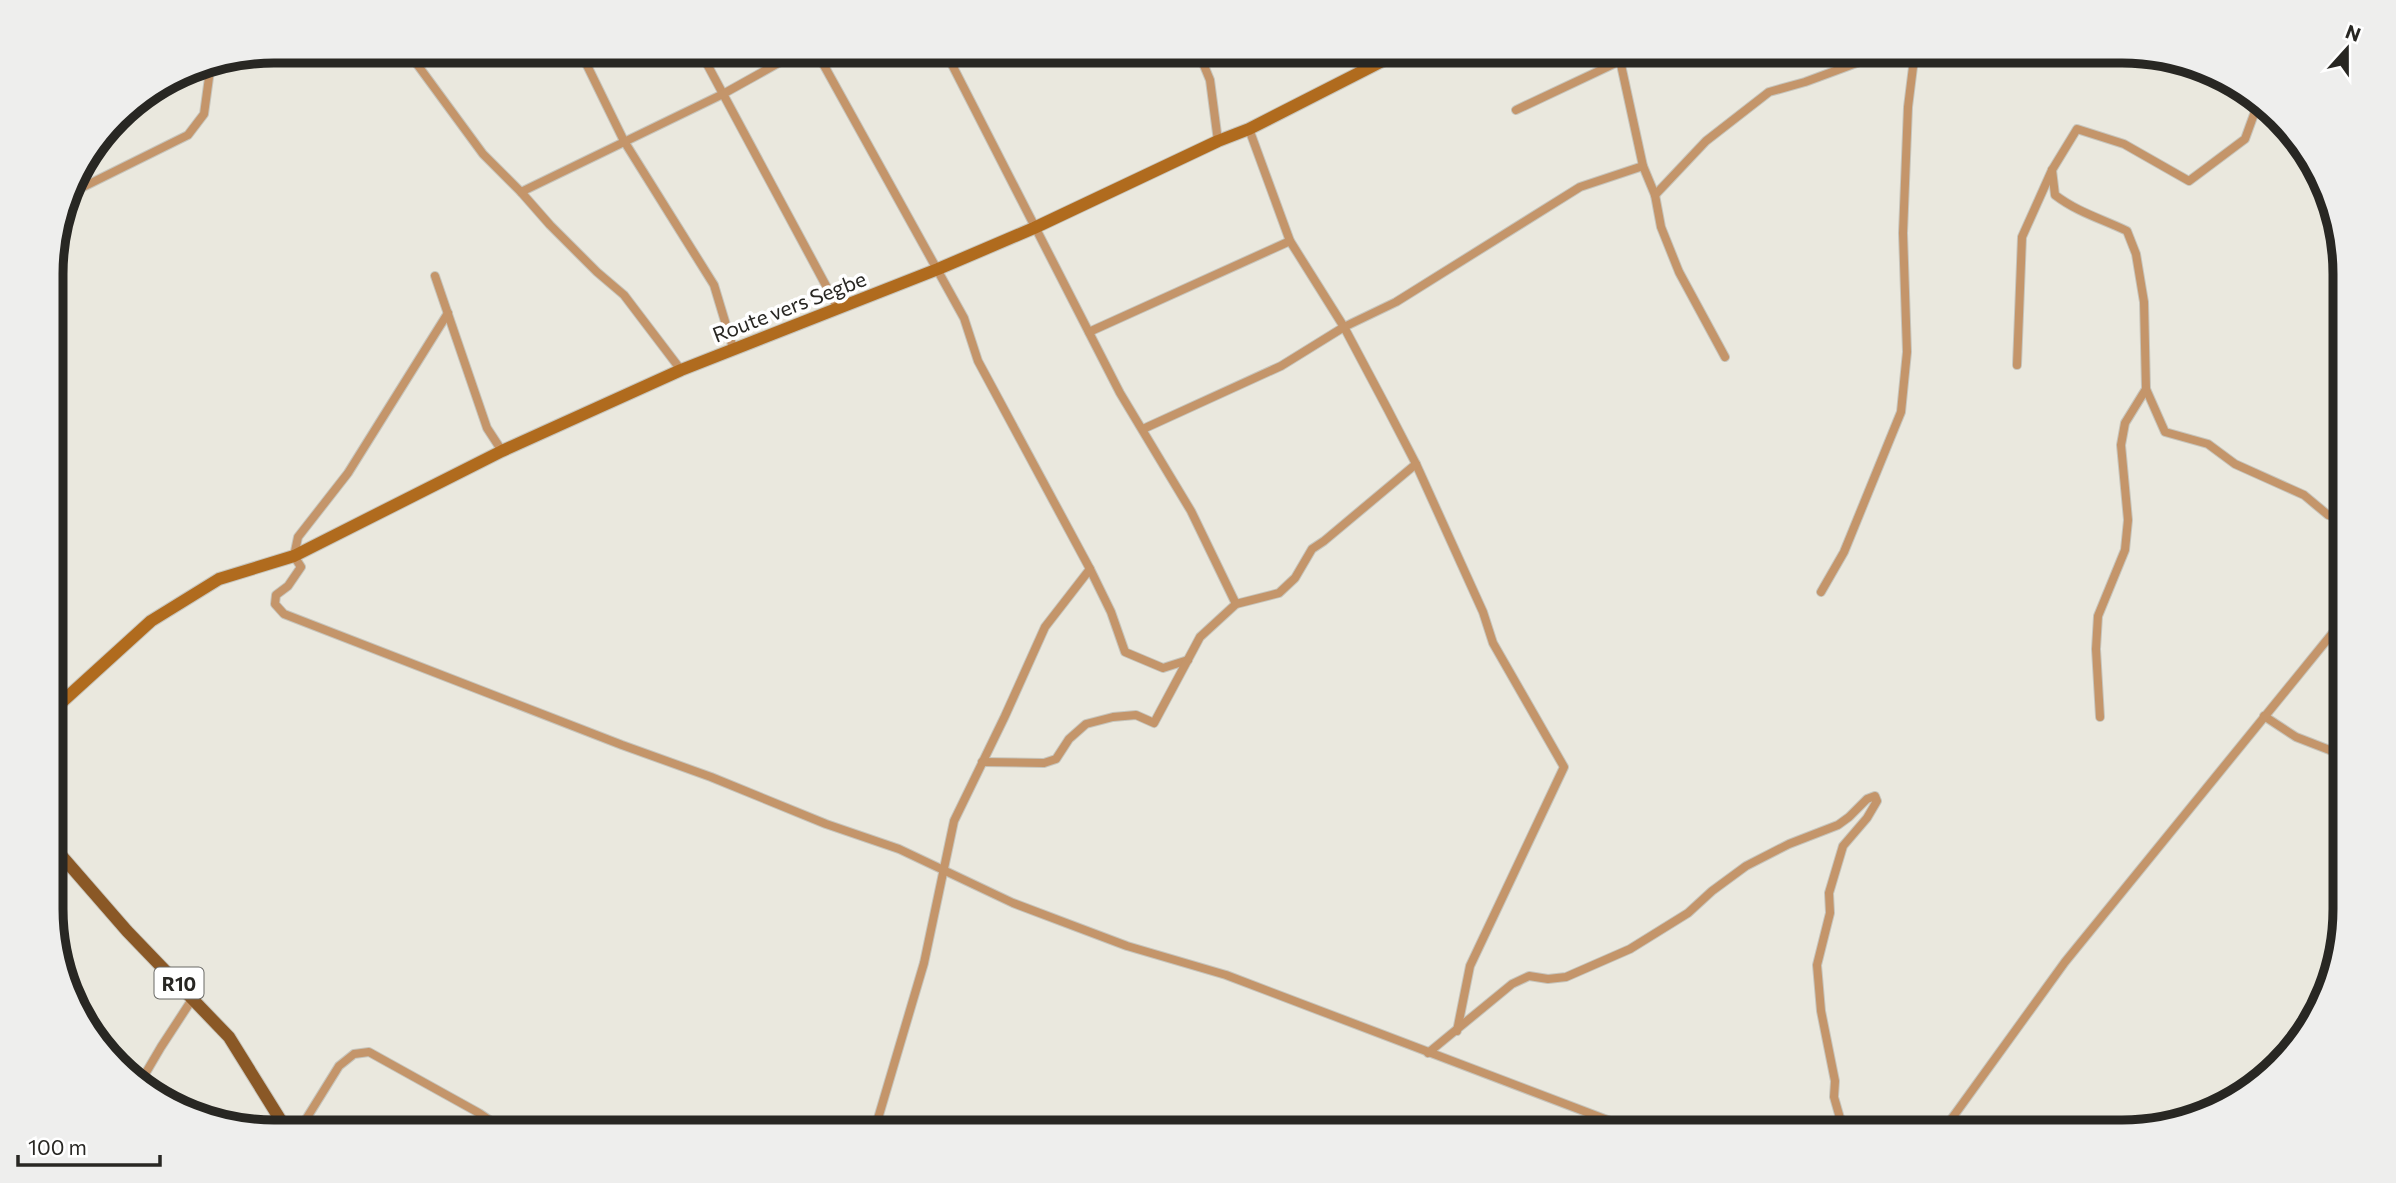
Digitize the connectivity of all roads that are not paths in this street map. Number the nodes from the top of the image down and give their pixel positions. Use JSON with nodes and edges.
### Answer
{"nodes":[{"id":1,"x":416,"y":63,"type":"edge"},
{"id":2,"x":586,"y":63,"type":"edge"},
{"id":3,"x":706,"y":63,"type":"edge"},
{"id":4,"x":779,"y":63,"type":"edge"},
{"id":5,"x":823,"y":63,"type":"edge"},
{"id":6,"x":951,"y":63,"type":"edge"},
{"id":7,"x":1204,"y":63,"type":"edge"},
{"id":8,"x":1379,"y":63,"type":"edge"},
{"id":9,"x":1616,"y":63,"type":"edge"},
{"id":10,"x":1620,"y":63,"type":"edge"},
{"id":11,"x":1856,"y":63,"type":"edge"},
{"id":12,"x":1914,"y":63,"type":"edge"},
{"id":13,"x":210,"y":74,"type":"edge"},
{"id":14,"x":723,"y":94,"type":"junction"},
{"id":15,"x":1516,"y":110,"type":"dead end"},
{"id":16,"x":2255,"y":111,"type":"edge"},
{"id":17,"x":1249,"y":130,"type":"junction"},
{"id":18,"x":624,"y":141,"type":"junction"},
{"id":19,"x":1218,"y":141,"type":"junction"},
{"id":20,"x":1643,"y":166,"type":"junction"},
{"id":21,"x":2052,"y":170,"type":"junction"},
{"id":22,"x":82,"y":188,"type":"edge"},
{"id":23,"x":521,"y":192,"type":"junction"},
{"id":24,"x":1655,"y":195,"type":"junction"},
{"id":25,"x":1034,"y":228,"type":"junction"},
{"id":26,"x":1290,"y":241,"type":"junction"},
{"id":27,"x":938,"y":269,"type":"junction"},
{"id":28,"x":435,"y":276,"type":"dead end"},
{"id":29,"x":838,"y":308,"type":"junction"},
{"id":30,"x":448,"y":313,"type":"junction"},
{"id":31,"x":1344,"y":327,"type":"junction"},
{"id":32,"x":1089,"y":332,"type":"junction"},
{"id":33,"x":733,"y":348,"type":"junction"},
{"id":34,"x":1726,"y":357,"type":"dead end"},
{"id":35,"x":2017,"y":365,"type":"dead end"},
{"id":36,"x":681,"y":370,"type":"junction"},
{"id":37,"x":2146,"y":389,"type":"junction"},
{"id":38,"x":1143,"y":429,"type":"junction"},
{"id":39,"x":502,"y":451,"type":"junction"},
{"id":40,"x":1416,"y":464,"type":"junction"},
{"id":41,"x":2333,"y":516,"type":"edge"},
{"id":42,"x":294,"y":556,"type":"junction"},
{"id":43,"x":1090,"y":569,"type":"junction"},
{"id":44,"x":1821,"y":592,"type":"dead end"},
{"id":45,"x":1236,"y":604,"type":"junction"},
{"id":46,"x":2333,"y":633,"type":"edge"},
{"id":47,"x":1188,"y":660,"type":"junction"},
{"id":48,"x":63,"y":700,"type":"edge"},
{"id":49,"x":2264,"y":716,"type":"junction"},
{"id":50,"x":2100,"y":717,"type":"dead end"},
{"id":51,"x":2333,"y":751,"type":"edge"},
{"id":52,"x":982,"y":762,"type":"junction"},
{"id":53,"x":63,"y":858,"type":"edge"},
{"id":54,"x":943,"y":869,"type":"junction"},
{"id":55,"x":194,"y":998,"type":"junction"},
{"id":56,"x":1457,"y":1031,"type":"junction"},
{"id":57,"x":1428,"y":1053,"type":"junction"},
{"id":58,"x":144,"y":1075,"type":"edge"},
{"id":59,"x":281,"y":1120,"type":"edge"},
{"id":60,"x":305,"y":1120,"type":"edge"},
{"id":61,"x":489,"y":1120,"type":"edge"},
{"id":62,"x":878,"y":1120,"type":"edge"},
{"id":63,"x":1607,"y":1120,"type":"edge"},
{"id":64,"x":1842,"y":1120,"type":"edge"},
{"id":65,"x":1950,"y":1120,"type":"edge"}],
"edges":[{"from":1,"to":23,"type":"street"},
{"from":2,"to":18,"type":"street"},
{"from":3,"to":14,"type":"street"},
{"from":4,"to":14,"type":"street"},
{"from":5,"to":27,"type":"street"},
{"from":6,"to":25,"type":"street"},
{"from":7,"to":19,"type":"street"},
{"from":8,"to":17,"type":"main road","name":"Route vers Segbe"},
{"from":9,"to":15,"type":"street"},
{"from":10,"to":20,"type":"street"},
{"from":11,"to":24,"type":"street"},
{"from":12,"to":44,"type":"street"},
{"from":13,"to":22,"type":"street"},
{"from":14,"to":18,"type":"street"},
{"from":14,"to":29,"type":"street"},
{"from":16,"to":21,"type":"street"},
{"from":17,"to":19,"type":"main road","name":"Route vers Segbe"},
{"from":17,"to":26,"type":"street"},
{"from":18,"to":23,"type":"street"},
{"from":18,"to":33,"type":"street"},
{"from":19,"to":25,"type":"main road","name":"Route vers Segbe"},
{"from":20,"to":24,"type":"street"},
{"from":20,"to":31,"type":"street"},
{"from":21,"to":35,"type":"street"},
{"from":21,"to":37,"type":"street"},
{"from":23,"to":36,"type":"street"},
{"from":24,"to":34,"type":"street"},
{"from":25,"to":27,"type":"main road","name":"Route vers Segbe"},
{"from":25,"to":32,"type":"street"},
{"from":26,"to":31,"type":"street"},
{"from":26,"to":32,"type":"street"},
{"from":27,"to":29,"type":"main road","name":"Route vers Segbe"},
{"from":27,"to":43,"type":"street"},
{"from":28,"to":30,"type":"street"},
{"from":29,"to":33,"type":"main road","name":"Route vers Segbe"},
{"from":30,"to":39,"type":"street"},
{"from":30,"to":42,"type":"street"},
{"from":31,"to":38,"type":"street"},
{"from":31,"to":40,"type":"street"},
{"from":32,"to":38,"type":"street"},
{"from":33,"to":36,"type":"main road","name":"Route vers Segbe"},
{"from":36,"to":39,"type":"main road","name":"Route vers Segbe"},
{"from":37,"to":41,"type":"street"},
{"from":37,"to":50,"type":"street"},
{"from":38,"to":45,"type":"street"},
{"from":39,"to":42,"type":"main road","name":"Route vers Segbe"},
{"from":40,"to":45,"type":"street"},
{"from":40,"to":56,"type":"street"},
{"from":42,"to":48,"type":"main road","name":"Route vers Segbe"},
{"from":42,"to":54,"type":"street"},
{"from":43,"to":47,"type":"street"},
{"from":43,"to":52,"type":"street"},
{"from":45,"to":47,"type":"street"},
{"from":46,"to":49,"type":"street"},
{"from":47,"to":52,"type":"street"},
{"from":49,"to":51,"type":"street"},
{"from":49,"to":65,"type":"street"},
{"from":52,"to":54,"type":"street"},
{"from":53,"to":55,"type":"main road","number":"R10"},
{"from":54,"to":57,"type":"street"},
{"from":54,"to":62,"type":"street"},
{"from":55,"to":58,"type":"street"},
{"from":55,"to":59,"type":"main road","number":"R10"},
{"from":56,"to":57,"type":"street"},
{"from":56,"to":64,"type":"street"},
{"from":57,"to":63,"type":"street"},
{"from":60,"to":61,"type":"street"}]}
